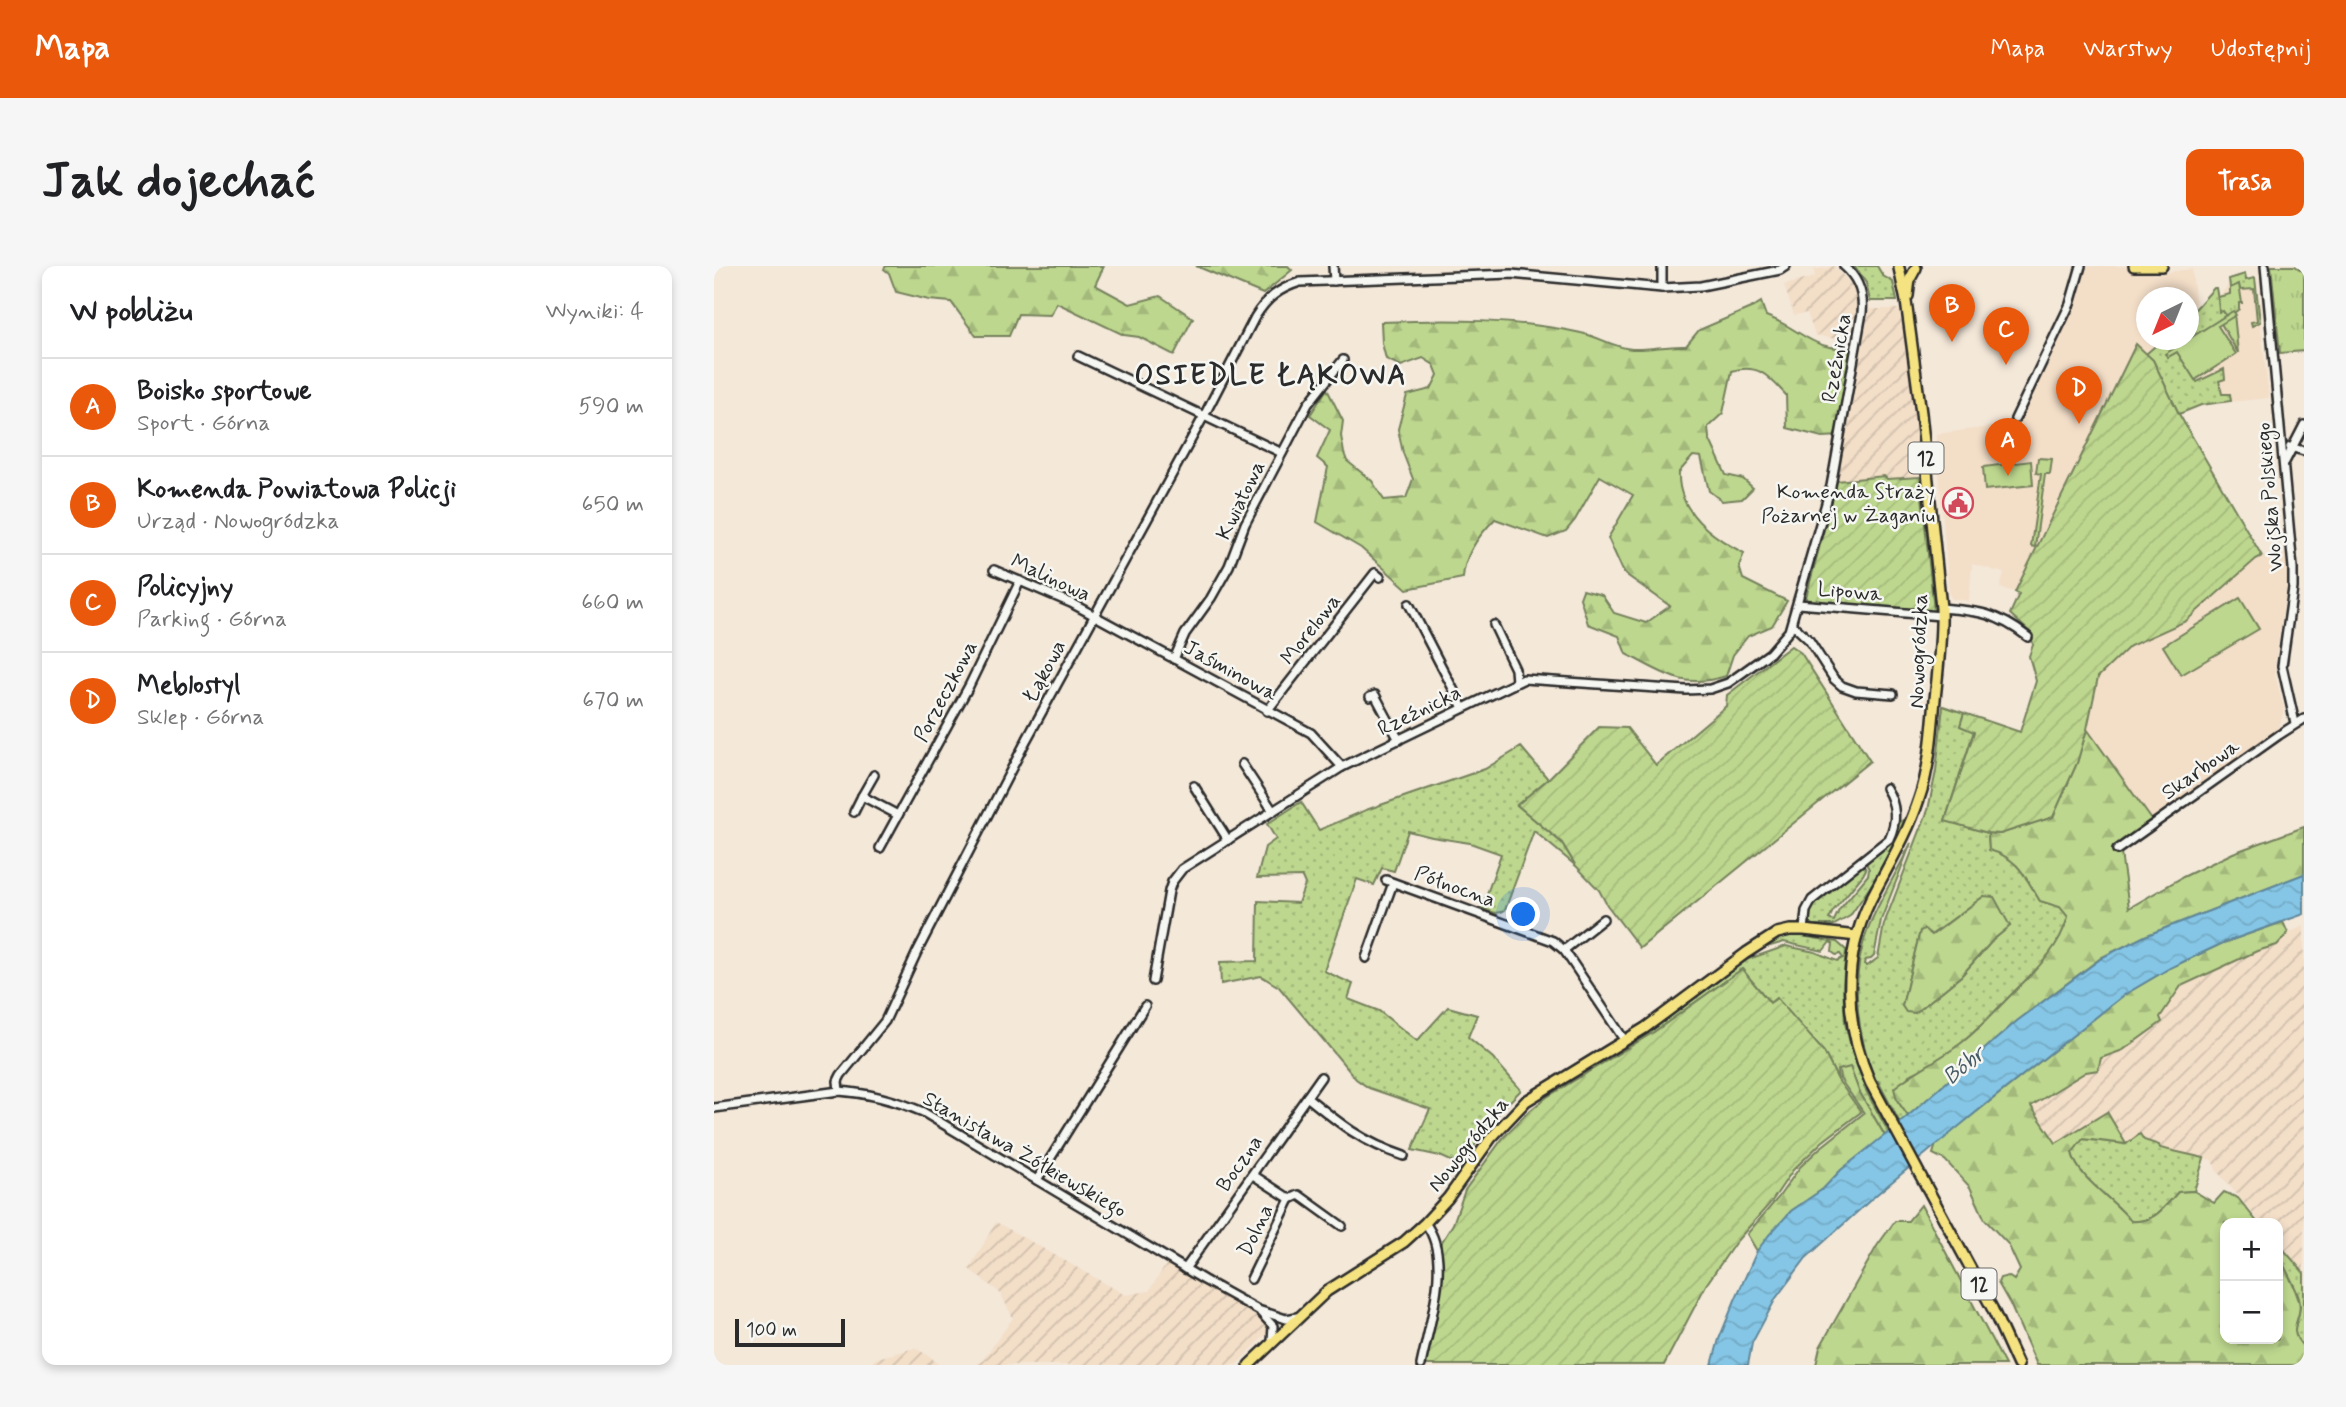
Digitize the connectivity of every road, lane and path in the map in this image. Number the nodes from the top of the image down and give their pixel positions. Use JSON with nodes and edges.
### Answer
{"nodes":[{"id":1,"x":1333,"y":266,"type":"edge"},
{"id":2,"x":1662,"y":266,"type":"edge"},
{"id":3,"x":1786,"y":266,"type":"edge"},
{"id":4,"x":1844,"y":266,"type":"edge"},
{"id":5,"x":2081,"y":266,"type":"edge"},
{"id":6,"x":2134,"y":266,"type":"edge"},
{"id":7,"x":2162,"y":266,"type":"edge"},
{"id":8,"x":2265,"y":266,"type":"edge"},
{"id":9,"x":1898,"y":267,"type":"edge"},
{"id":10,"x":1917,"y":267,"type":"edge"},
{"id":11,"x":1334,"y":281,"type":"junction"},
{"id":12,"x":1662,"y":288,"type":"junction"},
{"id":13,"x":1906,"y":301,"type":"junction"},
{"id":14,"x":1078,"y":356,"type":"dead end"},
{"id":15,"x":1343,"y":359,"type":"dead end"},
{"id":16,"x":1205,"y":414,"type":"junction"},
{"id":17,"x":2015,"y":419,"type":"dead end"},
{"id":18,"x":2304,"y":425,"type":"edge"},
{"id":19,"x":2283,"y":444,"type":"junction"},
{"id":20,"x":2292,"y":447,"type":"junction"},
{"id":21,"x":2304,"y":451,"type":"edge"},
{"id":22,"x":1282,"y":453,"type":"junction"},
{"id":23,"x":2285,"y":463,"type":"junction"},
{"id":24,"x":994,"y":570,"type":"dead end"},
{"id":25,"x":1380,"y":577,"type":"dead end"},
{"id":26,"x":1020,"y":581,"type":"junction"},
{"id":27,"x":1409,"y":604,"type":"dead end"},
{"id":28,"x":1798,"y":604,"type":"junction"},
{"id":29,"x":1941,"y":612,"type":"junction"},
{"id":30,"x":1094,"y":616,"type":"junction"},
{"id":31,"x":1792,"y":624,"type":"junction"},
{"id":32,"x":1494,"y":625,"type":"dead end"},
{"id":33,"x":2028,"y":637,"type":"dead end"},
{"id":34,"x":1174,"y":659,"type":"junction"},
{"id":35,"x":1516,"y":682,"type":"junction"},
{"id":36,"x":1893,"y":694,"type":"dead end"},
{"id":37,"x":1370,"y":697,"type":"dead end"},
{"id":38,"x":1463,"y":708,"type":"junction"},
{"id":39,"x":1268,"y":711,"type":"junction"},
{"id":40,"x":2304,"y":719,"type":"edge"},
{"id":41,"x":2295,"y":723,"type":"junction"},
{"id":42,"x":1399,"y":740,"type":"junction"},
{"id":43,"x":1242,"y":764,"type":"dead end"},
{"id":44,"x":1342,"y":767,"type":"junction"},
{"id":45,"x":873,"y":775,"type":"dead end"},
{"id":46,"x":1194,"y":786,"type":"dead end"},
{"id":47,"x":1886,"y":788,"type":"dead end"},
{"id":48,"x":862,"y":796,"type":"junction"},
{"id":49,"x":1273,"y":811,"type":"junction"},
{"id":50,"x":854,"y":812,"type":"dead end"},
{"id":51,"x":898,"y":815,"type":"junction"},
{"id":52,"x":1228,"y":840,"type":"junction"},
{"id":53,"x":880,"y":848,"type":"dead end"},
{"id":54,"x":2117,"y":850,"type":"dead end"},
{"id":55,"x":1603,"y":919,"type":"dead end"},
{"id":56,"x":1804,"y":930,"type":"junction"},
{"id":57,"x":1857,"y":936,"type":"junction"},
{"id":58,"x":1564,"y":950,"type":"junction"},
{"id":59,"x":1366,"y":958,"type":"dead end"},
{"id":60,"x":1153,"y":982,"type":"dead end"},
{"id":61,"x":1145,"y":1006,"type":"dead end"},
{"id":62,"x":1625,"y":1041,"type":"junction"},
{"id":63,"x":1321,"y":1077,"type":"dead end"},
{"id":64,"x":839,"y":1091,"type":"junction"},
{"id":65,"x":1307,"y":1097,"type":"junction"},
{"id":66,"x":714,"y":1108,"type":"edge"},
{"id":67,"x":1404,"y":1156,"type":"dead end"},
{"id":68,"x":1253,"y":1175,"type":"junction"},
{"id":69,"x":1037,"y":1180,"type":"junction"},
{"id":70,"x":1290,"y":1199,"type":"junction"},
{"id":71,"x":1425,"y":1223,"type":"junction"},
{"id":72,"x":1342,"y":1226,"type":"dead end"},
{"id":73,"x":1185,"y":1269,"type":"junction"},
{"id":74,"x":1251,"y":1279,"type":"dead end"},
{"id":75,"x":1258,"y":1310,"type":"junction"},
{"id":76,"x":1297,"y":1317,"type":"junction"},
{"id":77,"x":1272,"y":1342,"type":"junction"},
{"id":78,"x":1249,"y":1365,"type":"edge"},
{"id":79,"x":1421,"y":1365,"type":"edge"},
{"id":80,"x":2018,"y":1365,"type":"edge"}],
"edges":[{"from":1,"to":11,"type":"street"},
{"from":2,"to":12,"type":"street"},
{"from":3,"to":12,"type":"street"},
{"from":4,"to":28,"type":"street","name":"Rzeźnicka"},
{"from":5,"to":17,"type":"street"},
{"from":6,"to":7,"type":"main road"},
{"from":8,"to":19,"type":"street","name":"Wojska Polskiego"},
{"from":9,"to":10,"type":"main road","number":"12"},
{"from":9,"to":13,"type":"main road","name":"Nowogródzka","number":"12"},
{"from":10,"to":13,"type":"main road","name":"Nowogródzka","number":"12"},
{"from":11,"to":12,"type":"street"},
{"from":11,"to":16,"type":"street","name":"Łąkowa"},
{"from":13,"to":29,"type":"main road","name":"Nowogródzka","number":"12"},
{"from":14,"to":16,"type":"street"},
{"from":15,"to":22,"type":"street","name":"Kwiatowa"},
{"from":16,"to":22,"type":"street"},
{"from":16,"to":30,"type":"street","name":"Łąkowa"},
{"from":18,"to":20,"type":"street"},
{"from":19,"to":20,"type":"street"},
{"from":19,"to":23,"type":"street","name":"Wojska Polskiego"},
{"from":20,"to":21,"type":"street"},
{"from":20,"to":23,"type":"street"},
{"from":22,"to":34,"type":"street","name":"Kwiatowa"},
{"from":23,"to":41,"type":"street","name":"Wojska Polskiego"},
{"from":24,"to":26,"type":"street","name":"Malinowa"},
{"from":25,"to":39,"type":"street","name":"Morelowa"},
{"from":26,"to":30,"type":"street","name":"Malinowa"},
{"from":26,"to":51,"type":"street","name":"Porzeczkowa"},
{"from":27,"to":38,"type":"street"},
{"from":28,"to":29,"type":"street","name":"Lipowa"},
{"from":28,"to":31,"type":"street","name":"Rzeźnicka"},
{"from":29,"to":33,"type":"street","name":"Lipowa"},
{"from":29,"to":57,"type":"main road","name":"Nowogródzka","number":"12"},
{"from":30,"to":34,"type":"street","name":"Jaśminowa"},
{"from":30,"to":64,"type":"street","name":"Łąkowa"},
{"from":31,"to":35,"type":"street","name":"Rzeźnicka"},
{"from":31,"to":36,"type":"street"},
{"from":32,"to":35,"type":"street"},
{"from":34,"to":39,"type":"street","name":"Jaśminowa"},
{"from":35,"to":38,"type":"street","name":"Rzeźnicka"},
{"from":37,"to":42,"type":"street"},
{"from":38,"to":42,"type":"street","name":"Rzeźnicka"},
{"from":39,"to":44,"type":"street","name":"Jaśminowa"},
{"from":40,"to":41,"type":"street","name":"Skarbowa"},
{"from":41,"to":54,"type":"street","name":"Skarbowa"},
{"from":42,"to":44,"type":"street","name":"Rzeźnicka"},
{"from":43,"to":49,"type":"street"},
{"from":44,"to":49,"type":"street","name":"Rzeźnicka"},
{"from":45,"to":48,"type":"street"},
{"from":46,"to":52,"type":"street"},
{"from":47,"to":56,"type":"street"},
{"from":48,"to":50,"type":"street"},
{"from":48,"to":51,"type":"street"},
{"from":49,"to":52,"type":"street","name":"Rzeźnicka"},
{"from":51,"to":53,"type":"street","name":"Porzeczkowa"},
{"from":52,"to":60,"type":"street","name":"Rzeźnicka"},
{"from":55,"to":58,"type":"street"},
{"from":56,"to":57,"type":"main road","name":"Nowogródzka"},
{"from":56,"to":62,"type":"main road","name":"Nowogródzka"},
{"from":57,"to":80,"type":"main road","number":"12"},
{"from":58,"to":59,"type":"street","name":"Północna"},
{"from":58,"to":62,"type":"street","name":"Północna"},
{"from":61,"to":69,"type":"street"},
{"from":62,"to":71,"type":"main road","name":"Nowogródzka"},
{"from":63,"to":65,"type":"street","name":"Boczna"},
{"from":64,"to":66,"type":"street","name":"Stanisława Żółkiewskiego"},
{"from":64,"to":69,"type":"street","name":"Stanisława Żółkiewskiego"},
{"from":65,"to":67,"type":"street"},
{"from":65,"to":68,"type":"street","name":"Boczna"},
{"from":68,"to":70,"type":"street","name":"Dolna"},
{"from":68,"to":73,"type":"street","name":"Boczna"},
{"from":69,"to":73,"type":"street","name":"Stanisława Żółkiewskiego"},
{"from":70,"to":72,"type":"street"},
{"from":70,"to":74,"type":"street","name":"Dolna"},
{"from":71,"to":76,"type":"main road","name":"Nowogródzka"},
{"from":71,"to":79,"type":"street"},
{"from":73,"to":75,"type":"street","name":"Stanisława Żółkiewskiego"},
{"from":75,"to":76,"type":"street","name":"Stanisława Żółkiewskiego"},
{"from":75,"to":77,"type":"street"},
{"from":76,"to":77,"type":"main road","name":"Nowogródzka"},
{"from":77,"to":78,"type":"main road","name":"Nowogródzka"}]}
